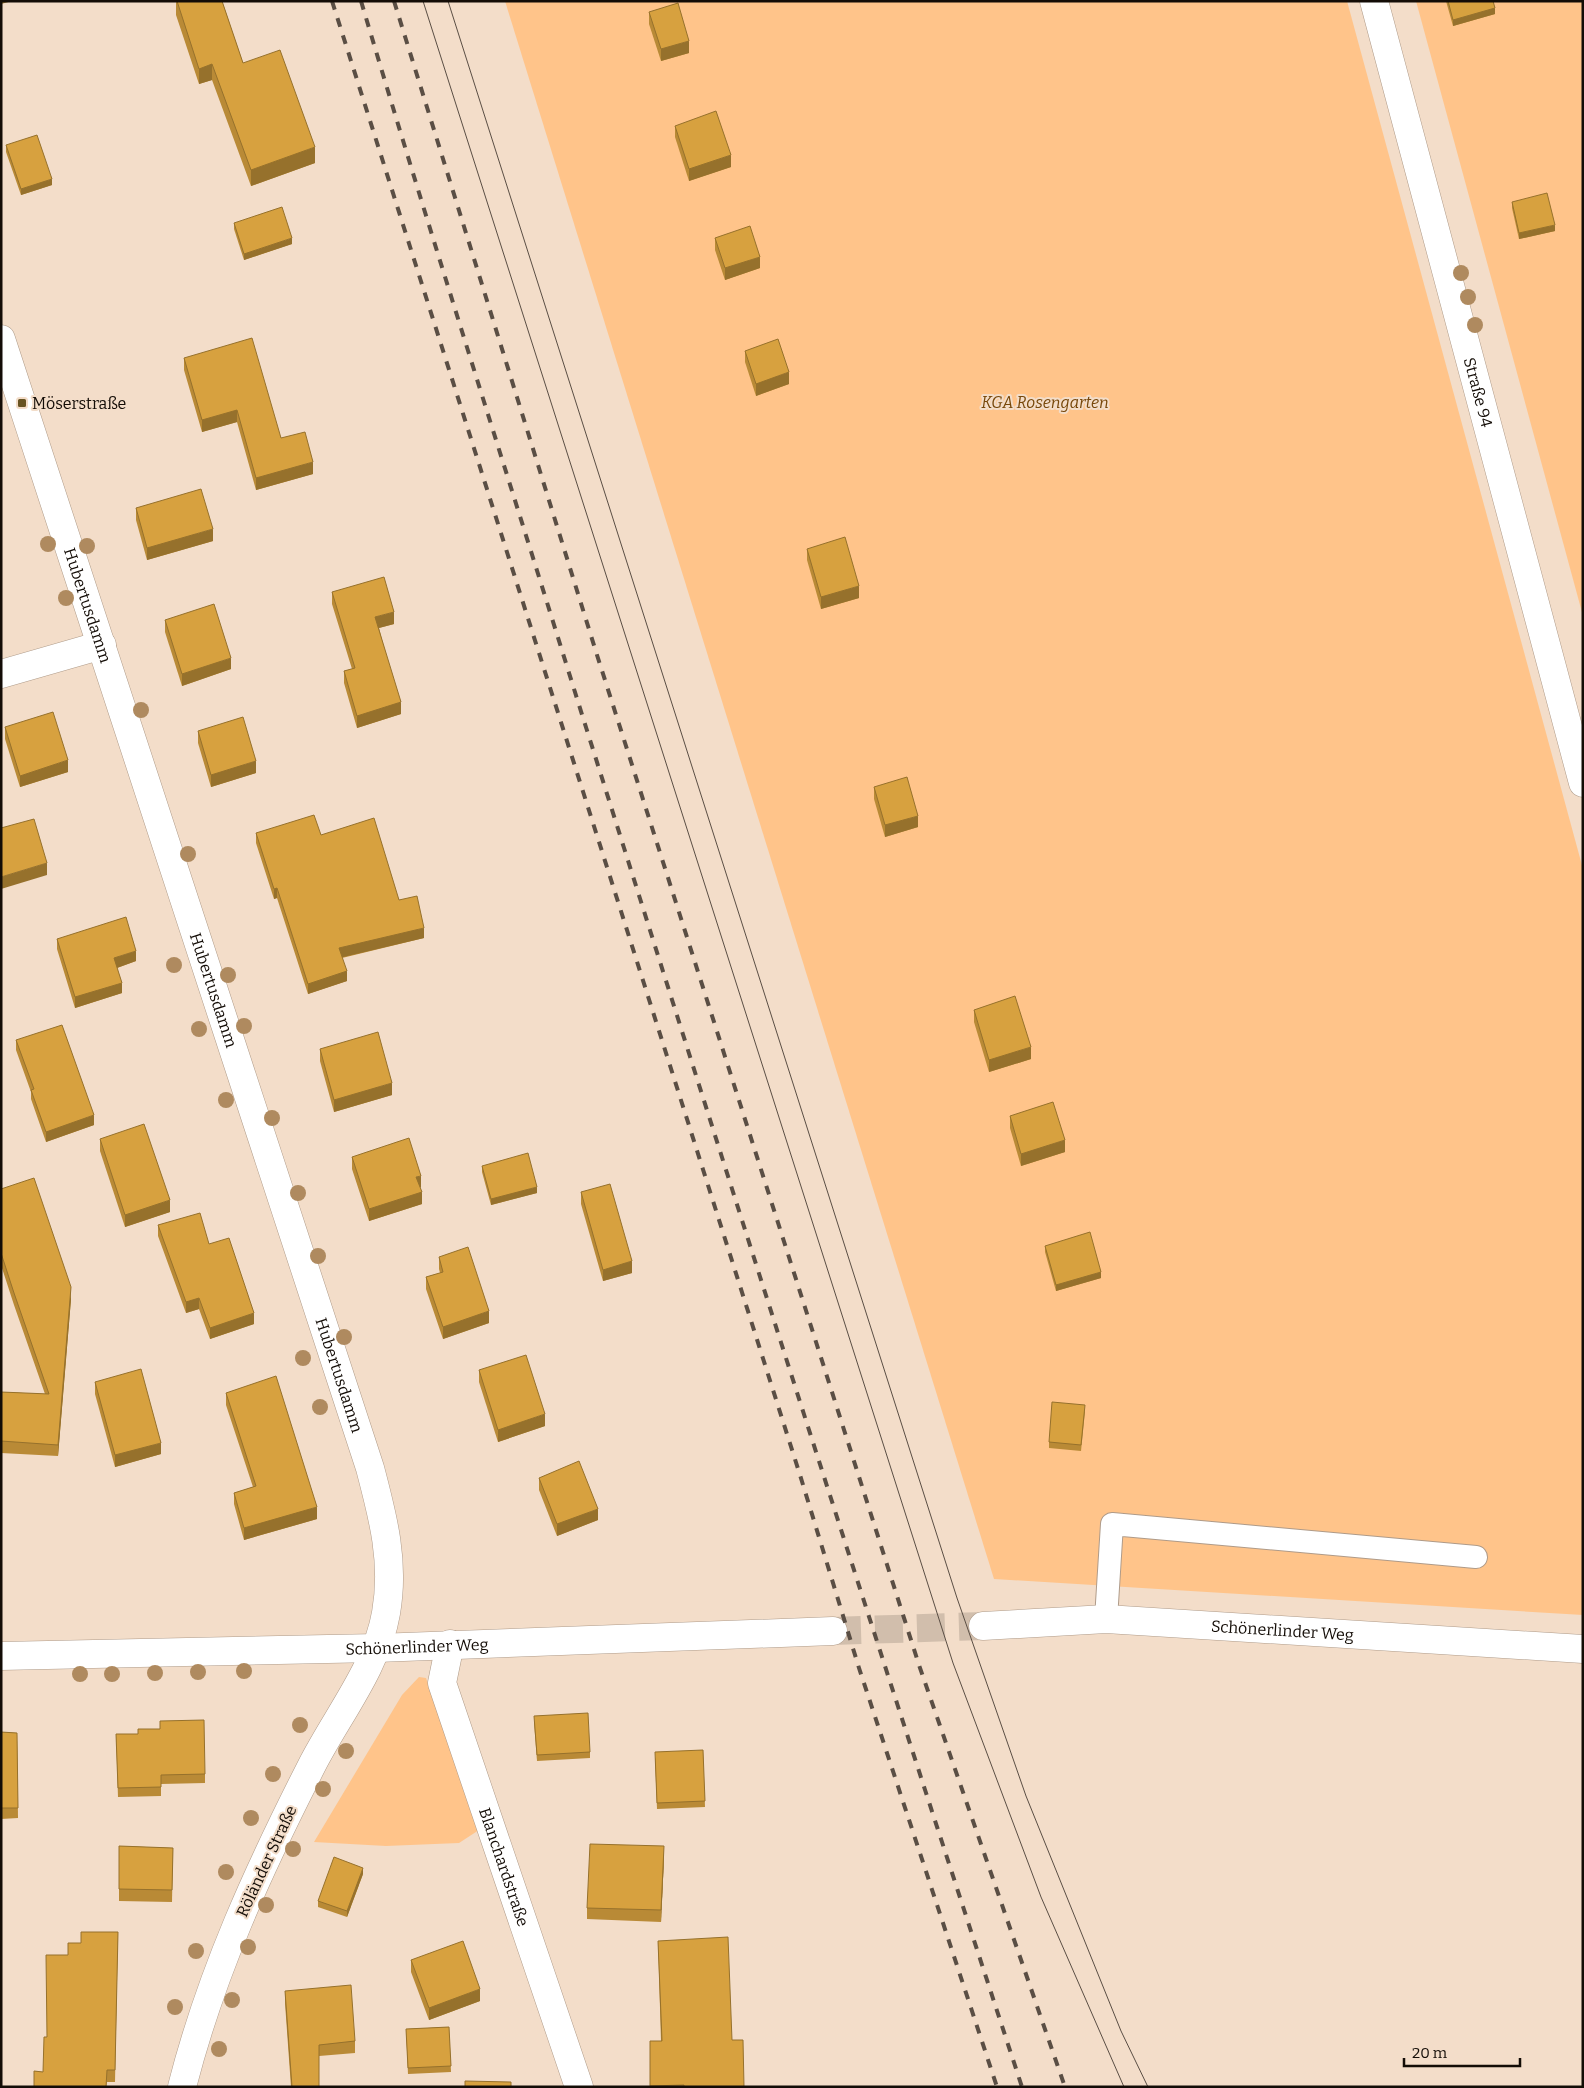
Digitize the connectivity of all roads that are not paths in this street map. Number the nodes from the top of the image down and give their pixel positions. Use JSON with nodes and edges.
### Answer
{"nodes":[{"id":1,"x":1374,"y":1,"type":"edge"},
{"id":2,"x":1,"y":339,"type":"edge"},
{"id":3,"x":102,"y":645,"type":"junction"},
{"id":4,"x":1,"y":674,"type":"edge"},
{"id":5,"x":1583,"y":783,"type":"edge"},
{"id":6,"x":1476,"y":1557,"type":"dead end"},
{"id":7,"x":1106,"y":1619,"type":"junction"},
{"id":8,"x":983,"y":1626,"type":"tunnel mouth"},
{"id":9,"x":833,"y":1632,"type":"tunnel mouth"},
{"id":10,"x":450,"y":1644,"type":"junction"},
{"id":11,"x":377,"y":1648,"type":"junction"},
{"id":12,"x":1583,"y":1649,"type":"edge"},
{"id":13,"x":1,"y":1656,"type":"edge"},
{"id":14,"x":182,"y":2087,"type":"edge"},
{"id":15,"x":579,"y":2087,"type":"edge"}],
"edges":[{"from":1,"to":5,"type":"street","name":"Straße 94"},
{"from":2,"to":3,"type":"street","name":"Hubertusdamm"},
{"from":3,"to":4,"type":"street"},
{"from":3,"to":11,"type":"street","name":"Hubertusdamm"},
{"from":6,"to":7,"type":"lane"},
{"from":7,"to":8,"type":"street","name":"Schönerlinder Weg"},
{"from":7,"to":12,"type":"street","name":"Schönerlinder Weg"},
{"from":9,"to":10,"type":"street","name":"Schönerlinder Weg"},
{"from":10,"to":11,"type":"street","name":"Schönerlinder Weg"},
{"from":10,"to":15,"type":"street","name":"Blanchardstraße"},
{"from":11,"to":13,"type":"street","name":"Schönerlinder Weg"},
{"from":11,"to":14,"type":"street","name":"Röländer Straße"}]}
